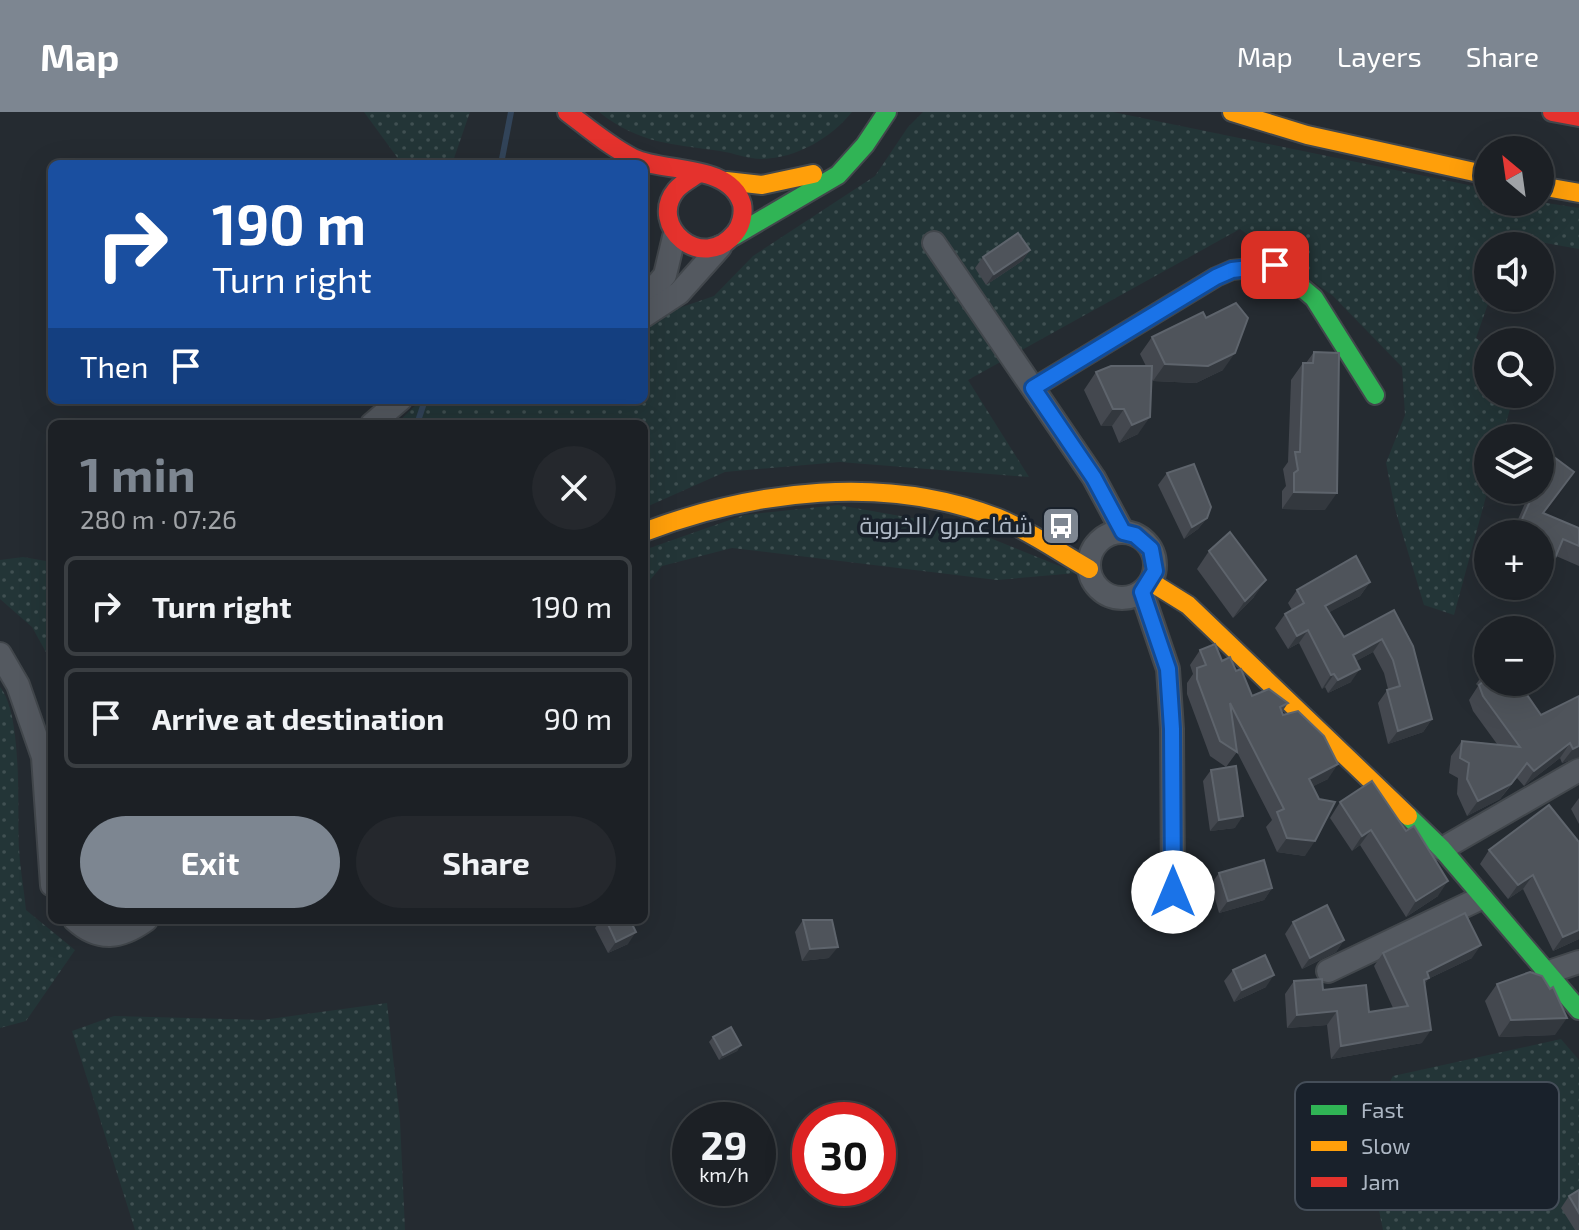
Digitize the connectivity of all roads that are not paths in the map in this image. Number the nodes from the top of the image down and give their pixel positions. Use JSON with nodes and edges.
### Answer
{"nodes":[{"id":1,"x":567,"y":112,"type":"edge"},
{"id":2,"x":874,"y":112,"type":"edge"},
{"id":3,"x":887,"y":112,"type":"edge"},
{"id":4,"x":1232,"y":112,"type":"edge"},
{"id":5,"x":1552,"y":112,"type":"edge"},
{"id":6,"x":1579,"y":117,"type":"edge"},
{"id":7,"x":874,"y":134,"type":"junction"},
{"id":8,"x":601,"y":160,"type":"edge"},
{"id":9,"x":639,"y":160,"type":"edge"},
{"id":10,"x":648,"y":163,"type":"edge"},
{"id":11,"x":843,"y":167,"type":"junction"},
{"id":12,"x":1474,"y":172,"type":"edge"},
{"id":13,"x":696,"y":175,"type":"junction"},
{"id":14,"x":726,"y":181,"type":"junction"},
{"id":15,"x":1554,"y":189,"type":"edge"},
{"id":16,"x":1579,"y":193,"type":"edge"},
{"id":17,"x":649,"y":194,"type":"dead end"},
{"id":18,"x":667,"y":209,"type":"junction"},
{"id":19,"x":674,"y":237,"type":"junction"},
{"id":20,"x":727,"y":241,"type":"junction"},
{"id":21,"x":934,"y":243,"type":"dead end"},
{"id":22,"x":648,"y":295,"type":"edge"},
{"id":23,"x":648,"y":313,"type":"edge"},
{"id":24,"x":1033,"y":388,"type":"junction"},
{"id":25,"x":1375,"y":395,"type":"dead end"},
{"id":26,"x":395,"y":404,"type":"edge"},
{"id":27,"x":377,"y":420,"type":"edge"},
{"id":28,"x":648,"y":530,"type":"edge"},
{"id":29,"x":1123,"y":532,"type":"junction"},
{"id":30,"x":1089,"y":569,"type":"junction"},
{"id":31,"x":1147,"y":587,"type":"junction"},
{"id":32,"x":0,"y":654,"type":"edge"},
{"id":33,"x":1579,"y":770,"type":"edge"},
{"id":34,"x":48,"y":828,"type":"edge"},
{"id":35,"x":1442,"y":849,"type":"junction"},
{"id":36,"x":1173,"y":892,"type":"dead end"},
{"id":37,"x":1481,"y":898,"type":"junction"},
{"id":38,"x":79,"y":924,"type":"edge"},
{"id":39,"x":140,"y":924,"type":"edge"},
{"id":40,"x":1579,"y":962,"type":"edge"},
{"id":41,"x":1328,"y":971,"type":"dead end"},
{"id":42,"x":1546,"y":973,"type":"junction"},
{"id":43,"x":1579,"y":1010,"type":"edge"}],
"edges":[{"from":1,"to":8,"type":"main road"},
{"from":1,"to":9,"type":"main road"},
{"from":2,"to":7,"type":"main road"},
{"from":3,"to":7,"type":"main road"},
{"from":4,"to":12,"type":"main road"},
{"from":5,"to":6,"type":"main road"},
{"from":7,"to":11,"type":"main road"},
{"from":10,"to":13,"type":"main road"},
{"from":11,"to":14,"type":"main road"},
{"from":11,"to":20,"type":"main road"},
{"from":13,"to":14,"type":"main road"},
{"from":13,"to":18,"type":"main road"},
{"from":14,"to":20,"type":"main road"},
{"from":15,"to":16,"type":"main road"},
{"from":17,"to":18,"type":"main road"},
{"from":18,"to":19,"type":"main road"},
{"from":19,"to":20,"type":"main road"},
{"from":19,"to":22,"type":"street"},
{"from":20,"to":23,"type":"street"},
{"from":21,"to":24,"type":"street"},
{"from":24,"to":25,"type":"main road"},
{"from":24,"to":29,"type":"street"},
{"from":26,"to":27,"type":"street"},
{"from":28,"to":30,"type":"main road"},
{"from":29,"to":30,"type":"street"},
{"from":29,"to":31,"type":"street"},
{"from":30,"to":31,"type":"street"},
{"from":31,"to":35,"type":"main road"},
{"from":31,"to":36,"type":"street"},
{"from":32,"to":34,"type":"street"},
{"from":33,"to":35,"type":"street"},
{"from":35,"to":37,"type":"main road"},
{"from":37,"to":41,"type":"street"},
{"from":37,"to":42,"type":"main road"},
{"from":38,"to":39,"type":"street"},
{"from":40,"to":42,"type":"street"},
{"from":42,"to":43,"type":"main road"}]}
